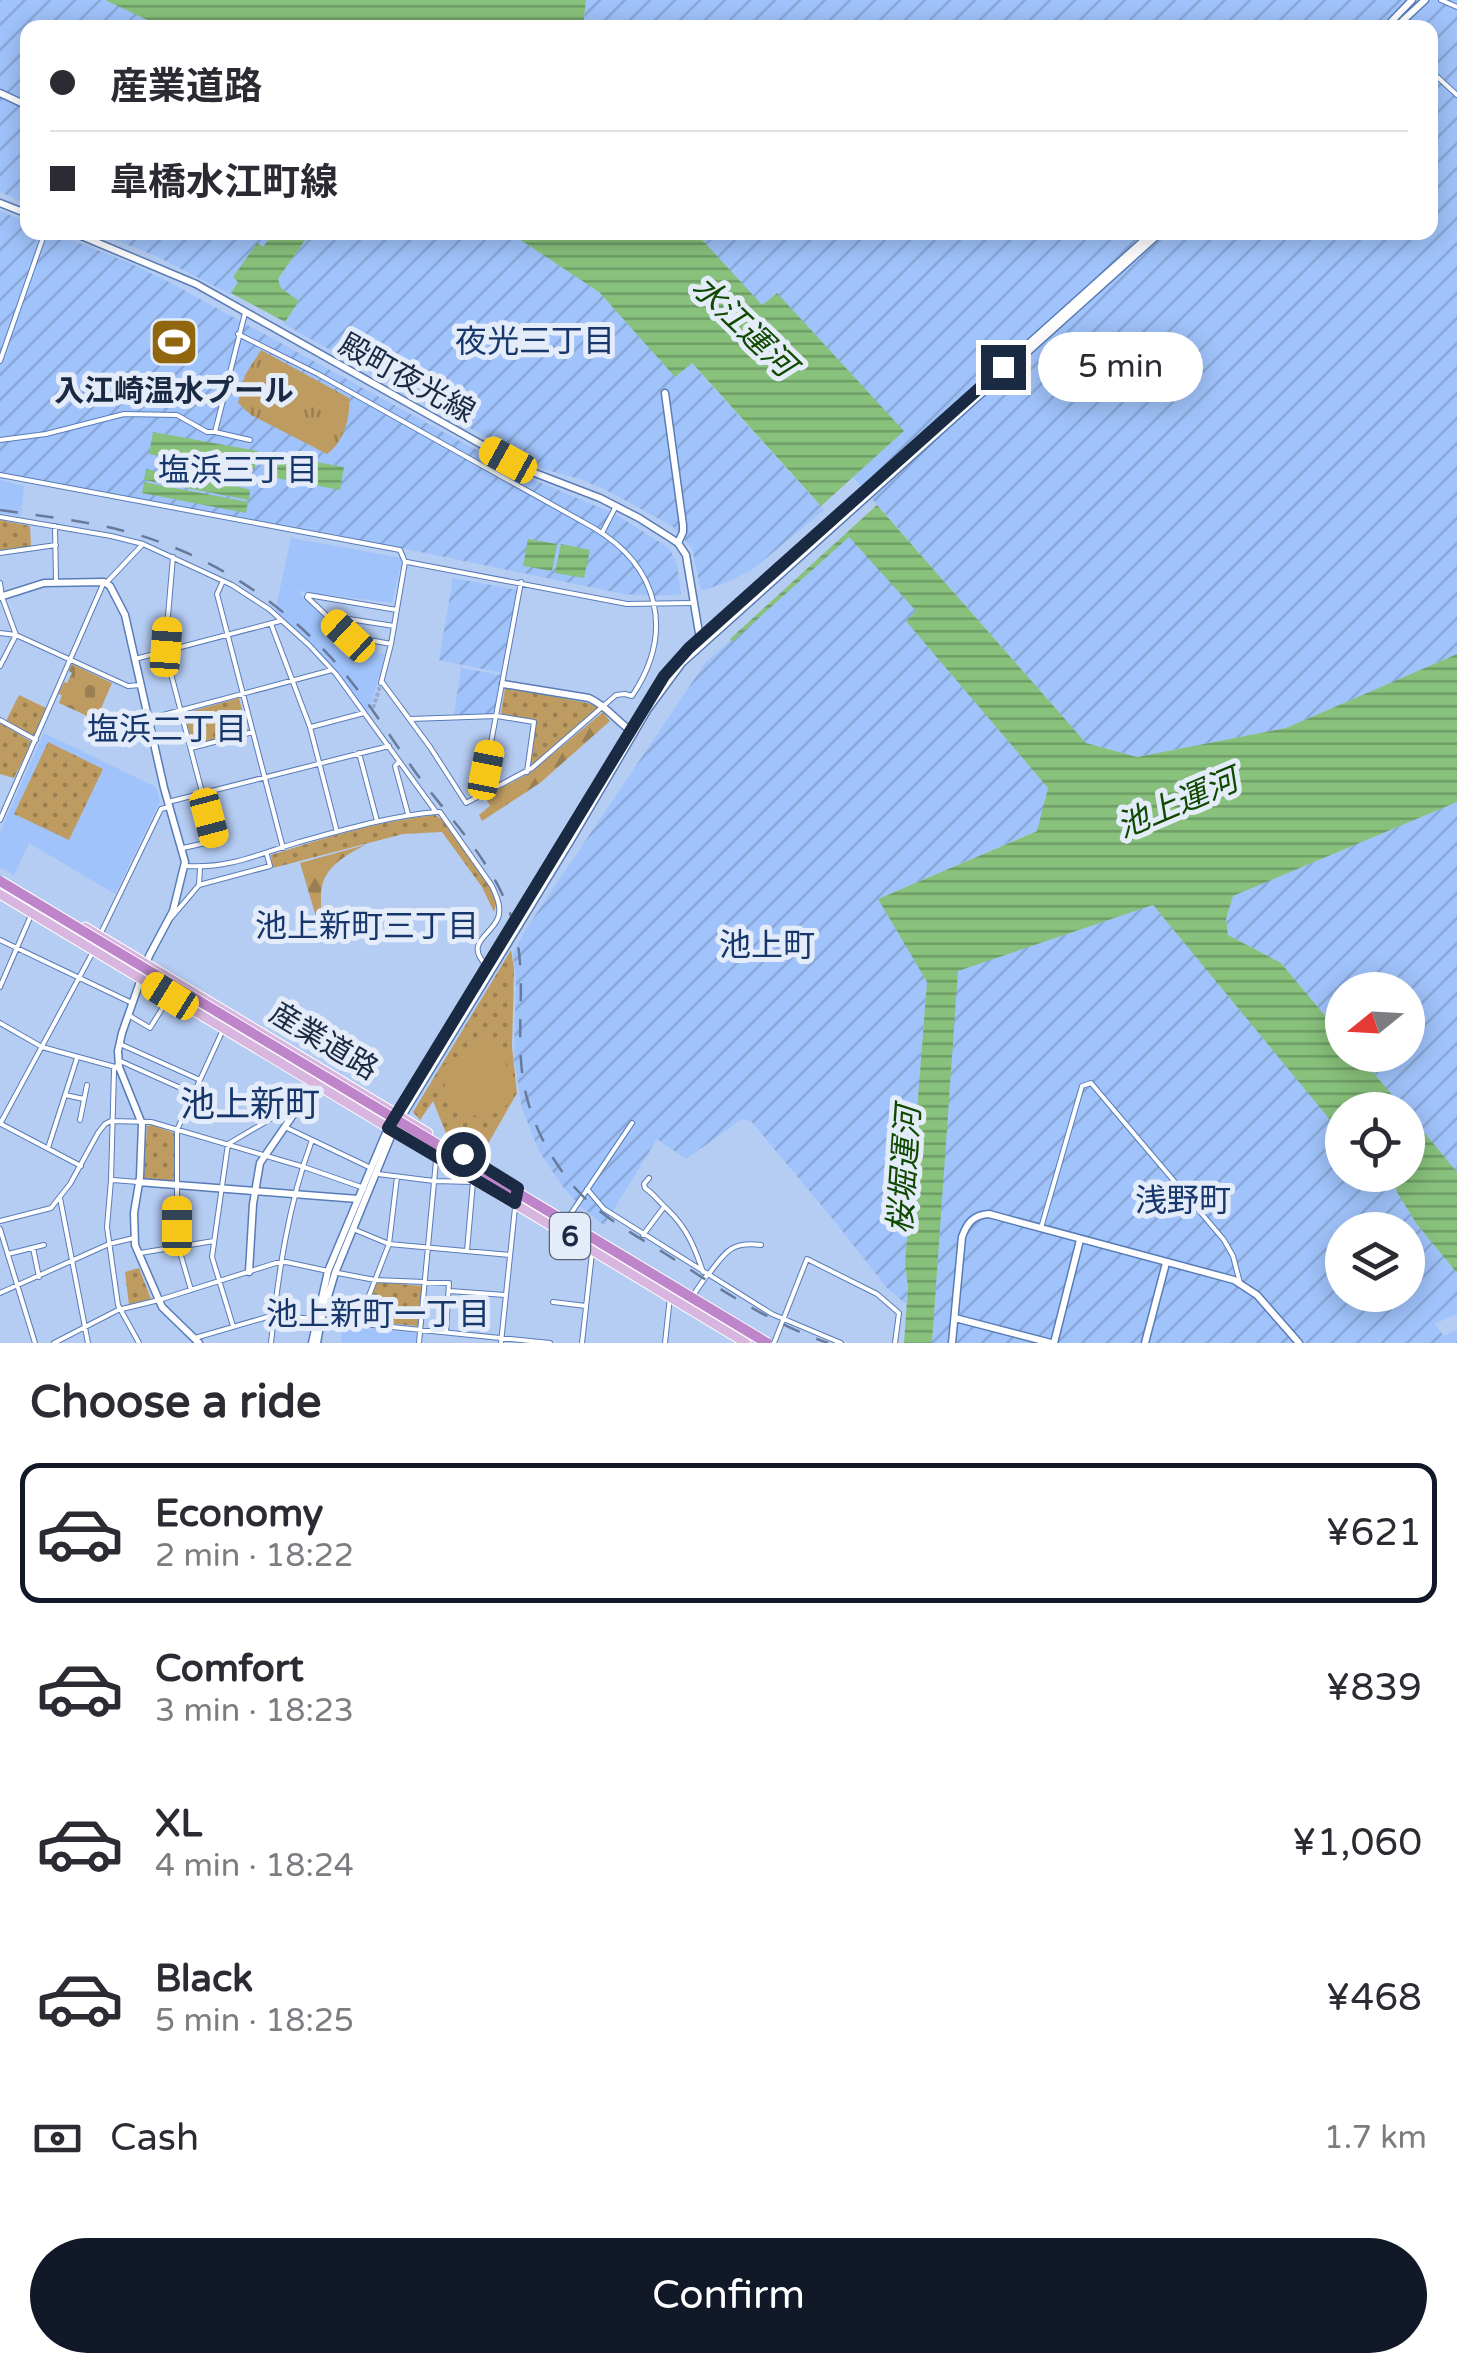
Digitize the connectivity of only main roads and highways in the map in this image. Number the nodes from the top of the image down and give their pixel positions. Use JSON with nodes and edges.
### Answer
{"nodes":[{"id":1,"x":0,"y":886,"type":"edge"},
{"id":2,"x":746,"y":1343,"type":"edge"},
{"id":3,"x":755,"y":1343,"type":"edge"},
{"id":4,"x":771,"y":1343,"type":"edge"}],
"edges":[{"from":1,"to":2,"type":"main road","name":"産業道路","number":"6"},
{"from":1,"to":3,"type":"highway","bridge":true},
{"from":1,"to":4,"type":"highway","bridge":true},
{"from":1,"to":4,"type":"main road","name":"産業道路","number":"6"}]}
